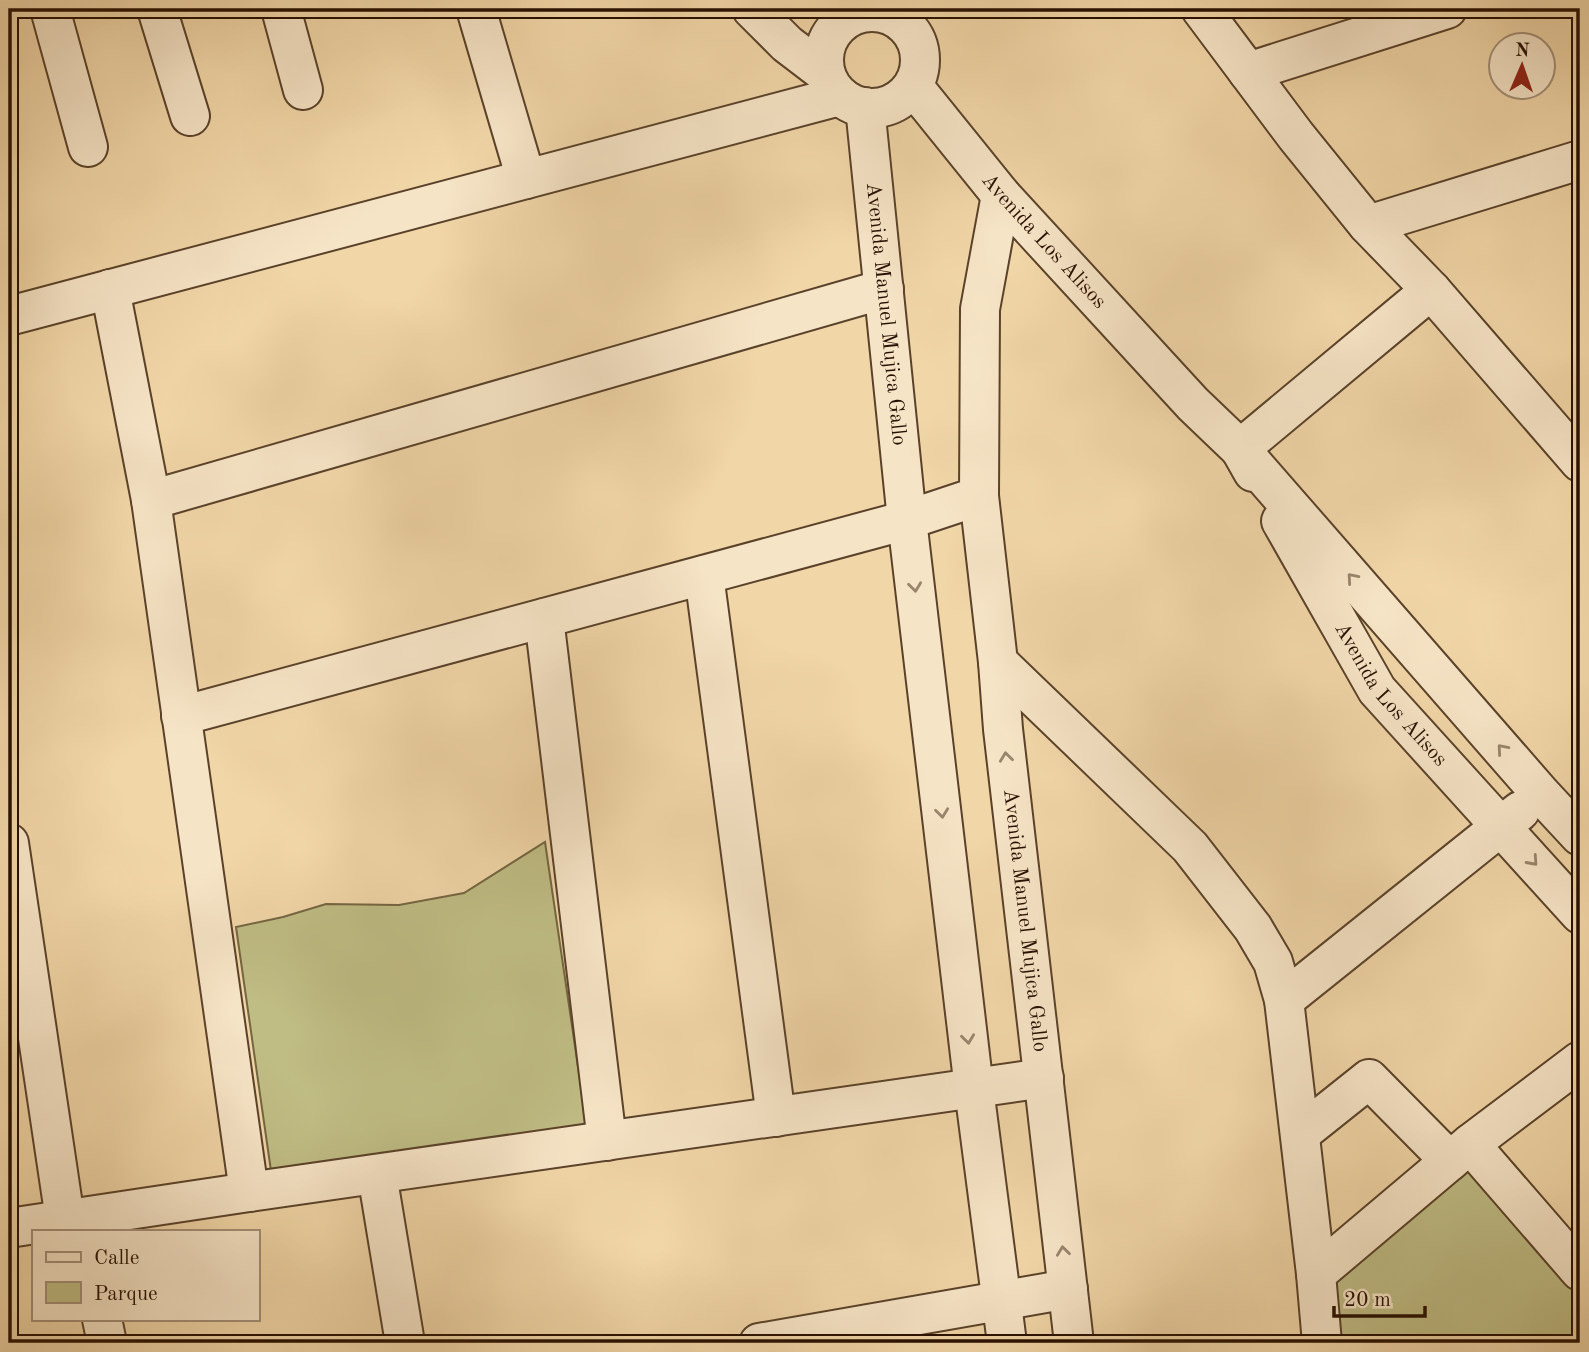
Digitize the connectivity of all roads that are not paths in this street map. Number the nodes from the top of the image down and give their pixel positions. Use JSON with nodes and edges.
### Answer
{"nodes":[{"id":1,"x":50,"y":9,"type":"edge"},
{"id":2,"x":157,"y":9,"type":"edge"},
{"id":3,"x":281,"y":9,"type":"edge"},
{"id":4,"x":476,"y":9,"type":"edge"},
{"id":5,"x":752,"y":9,"type":"edge"},
{"id":6,"x":1201,"y":9,"type":"edge"},
{"id":7,"x":1447,"y":9,"type":"edge"},
{"id":8,"x":866,"y":10,"type":"edge"},
{"id":9,"x":1248,"y":72,"type":"junction"},
{"id":10,"x":913,"y":86,"type":"junction"},
{"id":11,"x":303,"y":90,"type":"dead end"},
{"id":12,"x":843,"y":92,"type":"junction"},
{"id":13,"x":190,"y":116,"type":"dead end"},
{"id":14,"x":88,"y":147,"type":"dead end"},
{"id":15,"x":1580,"y":160,"type":"edge"},
{"id":16,"x":526,"y":179,"type":"junction"},
{"id":17,"x":1002,"y":195,"type":"junction"},
{"id":18,"x":1368,"y":225,"type":"junction"},
{"id":19,"x":110,"y":289,"type":"junction"},
{"id":20,"x":884,"y":289,"type":"junction"},
{"id":21,"x":1431,"y":290,"type":"junction"},
{"id":22,"x":9,"y":316,"type":"edge"},
{"id":23,"x":1240,"y":449,"type":"junction"},
{"id":24,"x":1580,"y":462,"type":"edge"},
{"id":25,"x":979,"y":496,"type":"junction"},
{"id":26,"x":150,"y":500,"type":"junction"},
{"id":27,"x":907,"y":520,"type":"junction"},
{"id":28,"x":704,"y":575,"type":"junction"},
{"id":29,"x":544,"y":618,"type":"junction"},
{"id":30,"x":998,"y":663,"type":"junction"},
{"id":31,"x":181,"y":716,"type":"junction"},
{"id":32,"x":1541,"y":794,"type":"junction"},
{"id":33,"x":1502,"y":827,"type":"junction"},
{"id":34,"x":1580,"y":836,"type":"edge"},
{"id":35,"x":9,"y":843,"type":"edge"},
{"id":36,"x":1580,"y":914,"type":"edge"},
{"id":37,"x":1284,"y":1000,"type":"junction"},
{"id":38,"x":1580,"y":1061,"type":"edge"},
{"id":39,"x":1044,"y":1078,"type":"junction"},
{"id":40,"x":974,"y":1089,"type":"junction"},
{"id":41,"x":776,"y":1117,"type":"junction"},
{"id":42,"x":1300,"y":1134,"type":"junction"},
{"id":43,"x":607,"y":1141,"type":"junction"},
{"id":44,"x":1460,"y":1152,"type":"junction"},
{"id":45,"x":377,"y":1174,"type":"junction"},
{"id":46,"x":249,"y":1192,"type":"junction"},
{"id":47,"x":77,"y":1223,"type":"edge"},
{"id":48,"x":9,"y":1228,"type":"edge"},
{"id":49,"x":1580,"y":1271,"type":"edge"},
{"id":50,"x":1316,"y":1274,"type":"junction"},
{"id":51,"x":1068,"y":1289,"type":"junction"},
{"id":52,"x":1002,"y":1300,"type":"junction"},
{"id":53,"x":102,"y":1320,"type":"edge"},
{"id":54,"x":107,"y":1343,"type":"edge"},
{"id":55,"x":405,"y":1343,"type":"edge"},
{"id":56,"x":759,"y":1343,"type":"edge"},
{"id":57,"x":1007,"y":1343,"type":"edge"},
{"id":58,"x":1074,"y":1343,"type":"edge"},
{"id":59,"x":1322,"y":1343,"type":"edge"}],
"edges":[{"from":1,"to":14,"type":"street"},
{"from":2,"to":13,"type":"street"},
{"from":3,"to":11,"type":"street"},
{"from":4,"to":16,"type":"street"},
{"from":5,"to":12,"type":"street"},
{"from":6,"to":9,"type":"street"},
{"from":7,"to":9,"type":"street"},
{"from":8,"to":10,"type":"street"},
{"from":8,"to":12,"type":"street"},
{"from":9,"to":18,"type":"street"},
{"from":10,"to":12,"type":"street"},
{"from":10,"to":17,"type":"street","name":"Avenida Los Alisos"},
{"from":12,"to":16,"type":"street"},
{"from":12,"to":20,"type":"street","name":"Avenida Manuel Mujica Gallo"},
{"from":15,"to":18,"type":"street"},
{"from":16,"to":19,"type":"street"},
{"from":17,"to":23,"type":"street","name":"Avenida Los Alisos"},
{"from":17,"to":25,"type":"street","name":"Avenida Manuel Mujica Gallo"},
{"from":18,"to":21,"type":"street"},
{"from":19,"to":22,"type":"street"},
{"from":19,"to":26,"type":"street"},
{"from":20,"to":26,"type":"street"},
{"from":20,"to":27,"type":"street","name":"Avenida Manuel Mujica Gallo"},
{"from":21,"to":23,"type":"street"},
{"from":21,"to":24,"type":"street"},
{"from":32,"to":23,"type":"street","name":"Avenida Los Alisos","one_way":true},
{"from":23,"to":33,"type":"street","name":"Avenida Los Alisos"},
{"from":25,"to":27,"type":"street"},
{"from":25,"to":30,"type":"street","name":"Avenida Manuel Mujica Gallo"},
{"from":26,"to":31,"type":"street"},
{"from":27,"to":28,"type":"street"},
{"from":27,"to":40,"type":"street","name":"Avenida Manuel Mujica Gallo","one_way":true},
{"from":28,"to":29,"type":"street"},
{"from":28,"to":41,"type":"street"},
{"from":29,"to":31,"type":"street"},
{"from":29,"to":43,"type":"street"},
{"from":30,"to":37,"type":"street"},
{"from":39,"to":30,"type":"street","name":"Avenida Manuel Mujica Gallo","one_way":true},
{"from":31,"to":46,"type":"street"},
{"from":32,"to":33,"type":"street"},
{"from":32,"to":34,"type":"street","name":"Avenida Los Alisos"},
{"from":33,"to":36,"type":"street","name":"Avenida Los Alisos","one_way":true},
{"from":33,"to":37,"type":"street"},
{"from":35,"to":47,"type":"street"},
{"from":37,"to":42,"type":"street"},
{"from":38,"to":44,"type":"street"},
{"from":39,"to":40,"type":"street"},
{"from":51,"to":39,"type":"street","name":"Avenida Manuel Mujica Gallo","one_way":true},
{"from":40,"to":41,"type":"street"},
{"from":40,"to":52,"type":"street","name":"Avenida Manuel Mujica Gallo"},
{"from":41,"to":43,"type":"street"},
{"from":42,"to":44,"type":"street"},
{"from":42,"to":50,"type":"street"},
{"from":43,"to":45,"type":"street"},
{"from":44,"to":49,"type":"street"},
{"from":44,"to":50,"type":"street"},
{"from":45,"to":46,"type":"street"},
{"from":45,"to":55,"type":"street"},
{"from":46,"to":47,"type":"street"},
{"from":47,"to":48,"type":"street"},
{"from":50,"to":59,"type":"street"},
{"from":51,"to":52,"type":"street"},
{"from":51,"to":58,"type":"street","name":"Avenida Manuel Mujica Gallo"},
{"from":52,"to":56,"type":"street"},
{"from":52,"to":57,"type":"street","name":"Avenida Manuel Mujica Gallo"},
{"from":53,"to":54,"type":"street"}]}
